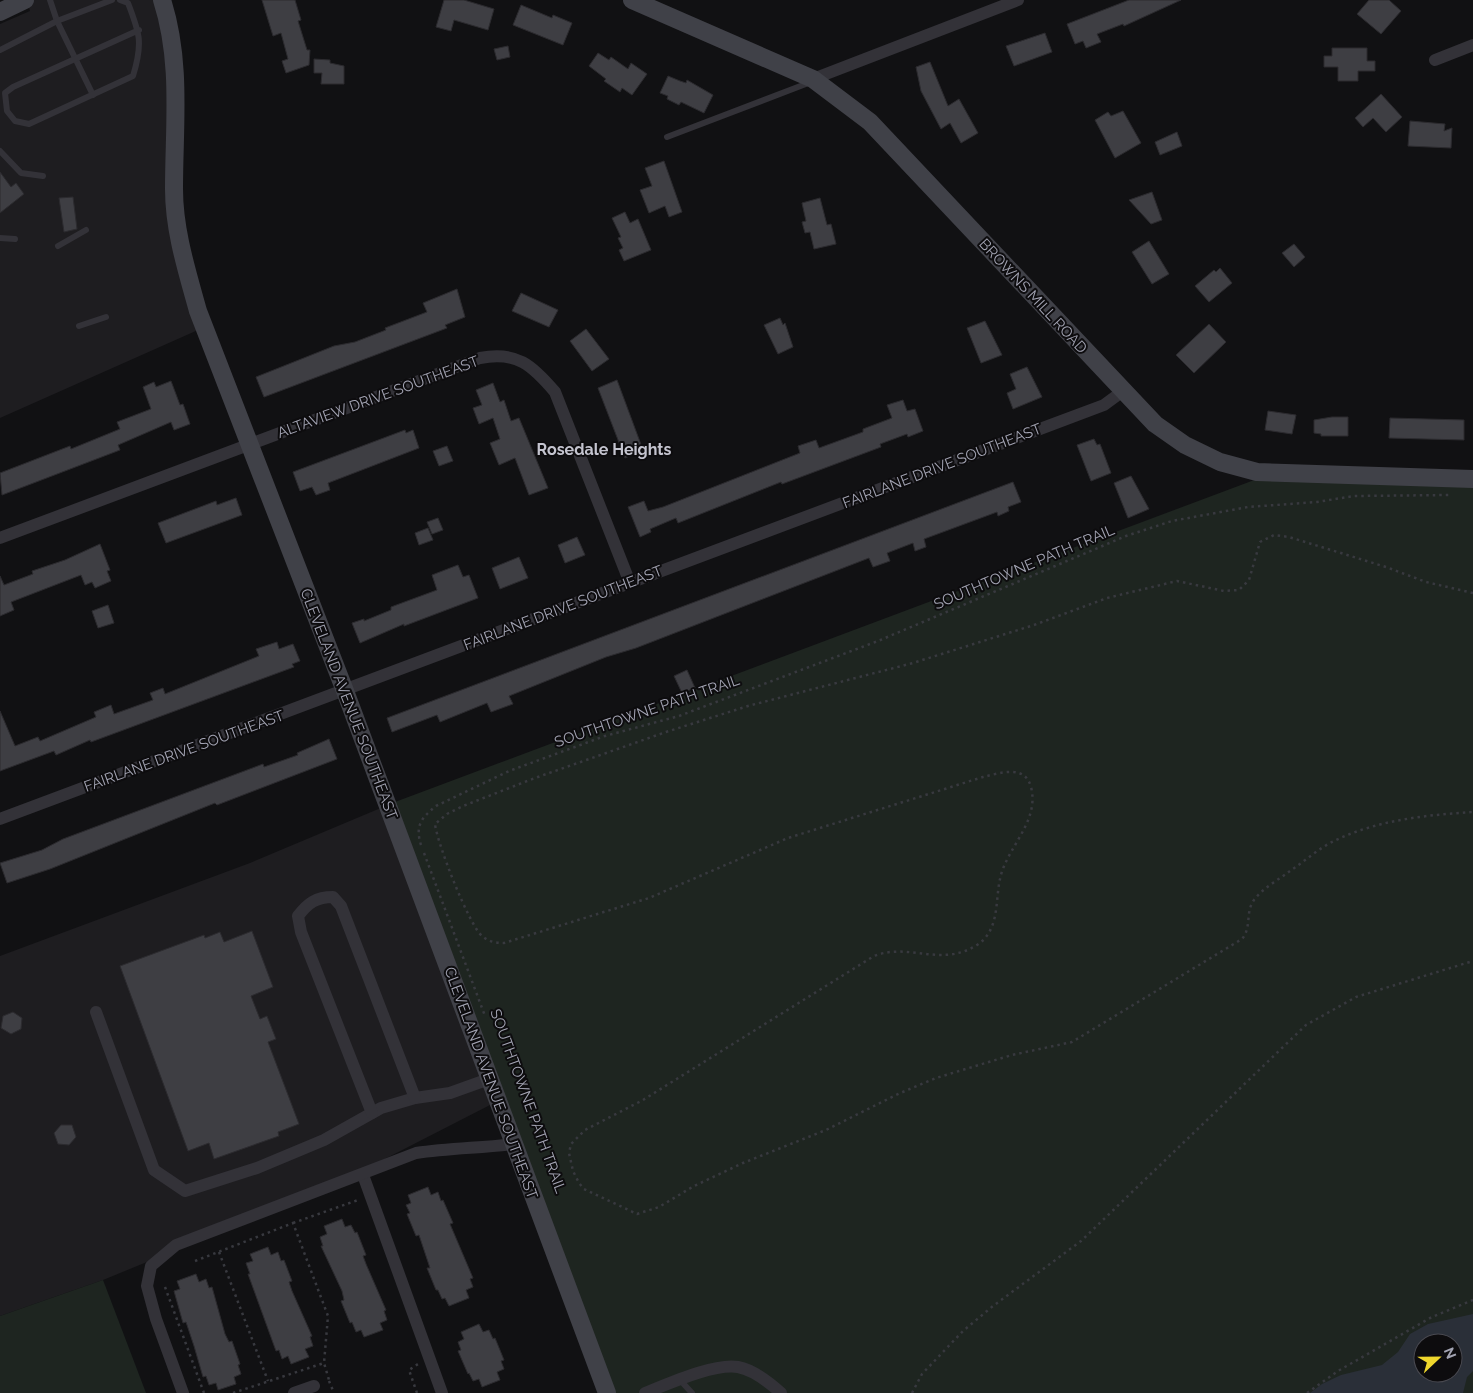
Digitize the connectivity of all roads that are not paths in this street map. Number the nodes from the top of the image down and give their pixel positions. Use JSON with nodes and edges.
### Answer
{"nodes":[{"id":1,"x":25,"y":0,"type":"edge"},
{"id":2,"x":50,"y":0,"type":"edge"},
{"id":3,"x":112,"y":0,"type":"edge"},
{"id":4,"x":120,"y":0,"type":"edge"},
{"id":5,"x":162,"y":0,"type":"edge"},
{"id":6,"x":632,"y":0,"type":"edge"},
{"id":7,"x":1018,"y":0,"type":"edge"},
{"id":8,"x":0,"y":12,"type":"edge"},
{"id":9,"x":57,"y":20,"type":"junction"},
{"id":10,"x":139,"y":30,"type":"junction"},
{"id":11,"x":1473,"y":45,"type":"edge"},
{"id":12,"x":0,"y":50,"type":"edge"},
{"id":13,"x":75,"y":59,"type":"junction"},
{"id":14,"x":1435,"y":60,"type":"dead end"},
{"id":15,"x":814,"y":80,"type":"junction"},
{"id":16,"x":93,"y":95,"type":"junction"},
{"id":17,"x":667,"y":137,"type":"dead end"},
{"id":18,"x":0,"y":151,"type":"edge"},
{"id":19,"x":42,"y":176,"type":"dead end"},
{"id":20,"x":86,"y":230,"type":"dead end"},
{"id":21,"x":0,"y":238,"type":"edge"},
{"id":22,"x":15,"y":239,"type":"dead end"},
{"id":23,"x":58,"y":246,"type":"dead end"},
{"id":24,"x":106,"y":317,"type":"dead end"},
{"id":25,"x":79,"y":326,"type":"dead end"},
{"id":26,"x":1123,"y":391,"type":"junction"},
{"id":27,"x":250,"y":444,"type":"junction"},
{"id":28,"x":1473,"y":479,"type":"edge"},
{"id":29,"x":0,"y":538,"type":"edge"},
{"id":30,"x":630,"y":583,"type":"junction"},
{"id":31,"x":344,"y":691,"type":"junction"},
{"id":32,"x":0,"y":819,"type":"edge"},
{"id":33,"x":96,"y":1012,"type":"dead end"},
{"id":34,"x":489,"y":1078,"type":"junction"},
{"id":35,"x":415,"y":1098,"type":"junction"},
{"id":36,"x":372,"y":1113,"type":"junction"},
{"id":37,"x":514,"y":1144,"type":"junction"},
{"id":38,"x":362,"y":1175,"type":"junction"},
{"id":39,"x":680,"y":1380,"type":"junction"},
{"id":40,"x":314,"y":1386,"type":"dead end"},
{"id":41,"x":184,"y":1393,"type":"edge"},
{"id":42,"x":294,"y":1393,"type":"edge"},
{"id":43,"x":442,"y":1393,"type":"edge"},
{"id":44,"x":607,"y":1393,"type":"edge"},
{"id":45,"x":644,"y":1393,"type":"edge"},
{"id":46,"x":692,"y":1393,"type":"edge"},
{"id":47,"x":781,"y":1393,"type":"edge"}],
"edges":[{"from":1,"to":8,"type":"main road"},
{"from":2,"to":9,"type":"lane"},
{"from":3,"to":9,"type":"lane"},
{"from":4,"to":10,"type":"lane"},
{"from":5,"to":27,"type":"main road","name":"CLEVELAND AVENUE SOUTHEAST"},
{"from":6,"to":15,"type":"main road","name":"BROWNS MILL ROAD"},
{"from":7,"to":15,"type":"street"},
{"from":9,"to":12,"type":"lane"},
{"from":9,"to":13,"type":"lane"},
{"from":10,"to":13,"type":"lane"},
{"from":10,"to":16,"type":"lane"},
{"from":11,"to":14,"type":"street"},
{"from":13,"to":16,"type":"lane"},
{"from":13,"to":16,"type":"lane"},
{"from":15,"to":17,"type":"lane"},
{"from":15,"to":26,"type":"main road","name":"BROWNS MILL ROAD"},
{"from":18,"to":19,"type":"lane"},
{"from":20,"to":23,"type":"lane"},
{"from":21,"to":22,"type":"lane"},
{"from":24,"to":25,"type":"lane"},
{"from":26,"to":28,"type":"main road","name":"BROWNS MILL ROAD"},
{"from":26,"to":30,"type":"street","name":"FAIRLANE DRIVE SOUTHEAST"},
{"from":27,"to":29,"type":"street","name":"ALTAVIEW DRIVE SOUTHEAST"},
{"from":27,"to":30,"type":"street","name":"ALTAVIEW DRIVE SOUTHEAST"},
{"from":27,"to":31,"type":"main road","name":"CLEVELAND AVENUE SOUTHEAST"},
{"from":30,"to":31,"type":"street","name":"FAIRLANE DRIVE SOUTHEAST"},
{"from":31,"to":32,"type":"street","name":"FAIRLANE DRIVE SOUTHEAST"},
{"from":31,"to":34,"type":"main road","name":"CLEVELAND AVENUE SOUTHEAST"},
{"from":33,"to":36,"type":"street"},
{"from":34,"to":35,"type":"street"},
{"from":34,"to":37,"type":"main road","name":"CLEVELAND AVENUE SOUTHEAST"},
{"from":35,"to":36,"type":"street"},
{"from":35,"to":36,"type":"street"},
{"from":37,"to":38,"type":"street"},
{"from":37,"to":44,"type":"main road","name":"CLEVELAND AVENUE SOUTHEAST"},
{"from":38,"to":41,"type":"street"},
{"from":38,"to":43,"type":"street"},
{"from":39,"to":45,"type":"street"},
{"from":39,"to":46,"type":"lane"},
{"from":39,"to":47,"type":"street"},
{"from":40,"to":42,"type":"street"}]}
